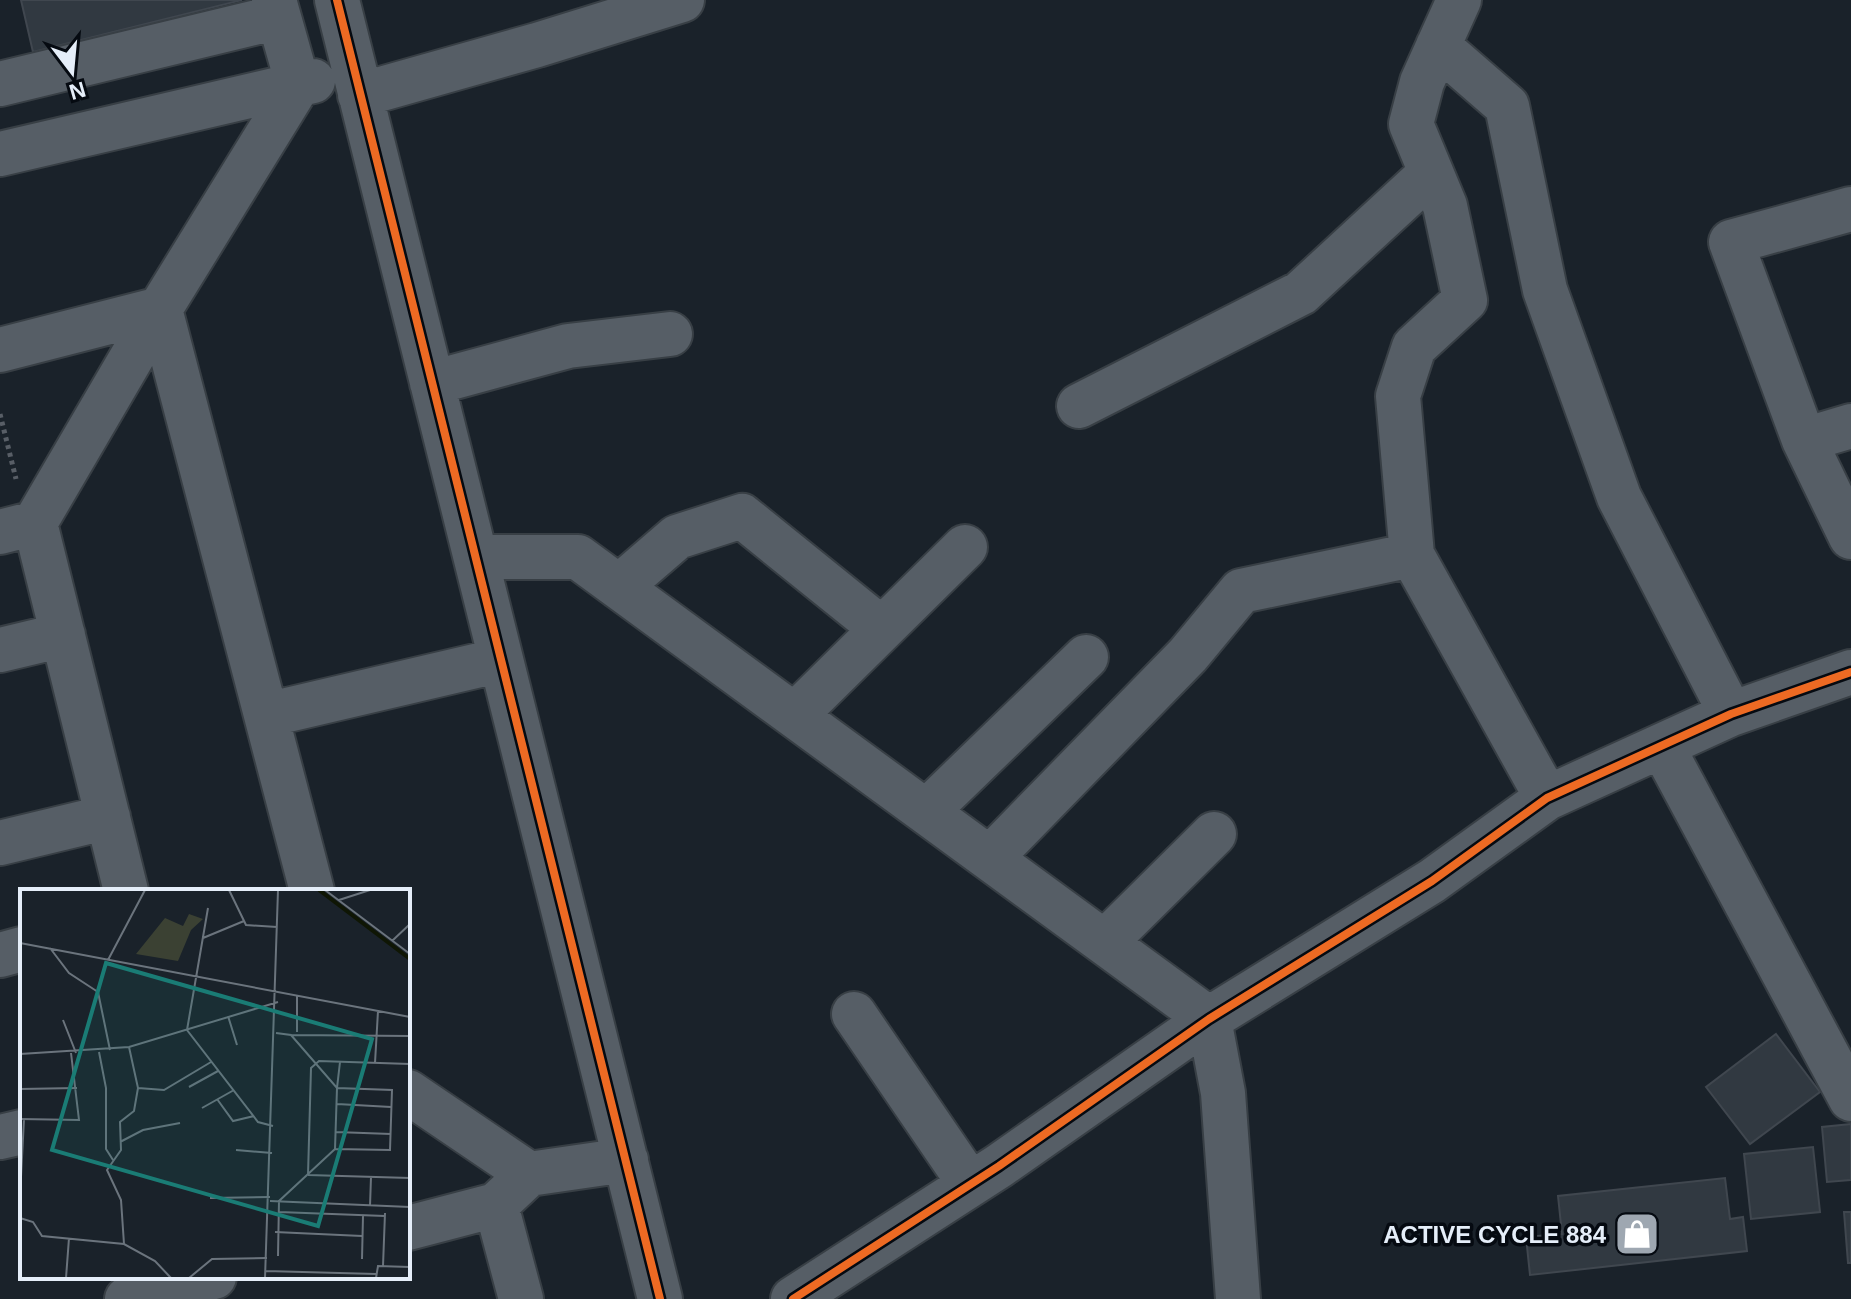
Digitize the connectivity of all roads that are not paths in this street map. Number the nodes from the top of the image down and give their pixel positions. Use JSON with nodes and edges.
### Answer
{"nodes":[{"id":1,"x":337,"y":0,"type":"edge"},
{"id":2,"x":682,"y":0,"type":"edge"},
{"id":3,"x":1459,"y":0,"type":"edge"},
{"id":4,"x":276,"y":8,"type":"edge"},
{"id":5,"x":1438,"y":46,"type":"junction"},
{"id":6,"x":357,"y":83,"type":"junction"},
{"id":7,"x":0,"y":84,"type":"edge"},
{"id":8,"x":298,"y":85,"type":"junction"},
{"id":9,"x":0,"y":154,"type":"edge"},
{"id":10,"x":1431,"y":173,"type":"junction"},
{"id":11,"x":1851,"y":209,"type":"edge"},
{"id":12,"x":160,"y":309,"type":"junction"},
{"id":13,"x":670,"y":334,"type":"dead end"},
{"id":14,"x":0,"y":350,"type":"edge"},
{"id":15,"x":432,"y":383,"type":"junction"},
{"id":16,"x":1079,"y":406,"type":"dead end"},
{"id":17,"x":1851,"y":426,"type":"edge"},
{"id":18,"x":1804,"y":440,"type":"junction"},
{"id":19,"x":18,"y":528,"type":"edge"},
{"id":20,"x":1851,"y":537,"type":"edge"},
{"id":21,"x":965,"y":547,"type":"dead end"},
{"id":22,"x":1412,"y":555,"type":"junction"},
{"id":23,"x":476,"y":557,"type":"junction"},
{"id":24,"x":619,"y":587,"type":"junction"},
{"id":25,"x":882,"y":629,"type":"junction"},
{"id":26,"x":63,"y":635,"type":"junction"},
{"id":27,"x":0,"y":650,"type":"edge"},
{"id":28,"x":1086,"y":657,"type":"dead end"},
{"id":29,"x":501,"y":660,"type":"junction"},
{"id":30,"x":1851,"y":672,"type":"edge"},
{"id":31,"x":1731,"y":714,"type":"junction"},
{"id":32,"x":266,"y":715,"type":"junction"},
{"id":33,"x":795,"y":715,"type":"junction"},
{"id":34,"x":1662,"y":746,"type":"junction"},
{"id":35,"x":1547,"y":798,"type":"junction"},
{"id":36,"x":927,"y":811,"type":"junction"},
{"id":37,"x":108,"y":817,"type":"junction"},
{"id":38,"x":1214,"y":834,"type":"dead end"},
{"id":39,"x":0,"y":843,"type":"edge"},
{"id":40,"x":991,"y":857,"type":"junction"},
{"id":41,"x":126,"y":889,"type":"edge"},
{"id":42,"x":311,"y":889,"type":"edge"},
{"id":43,"x":1105,"y":942,"type":"junction"},
{"id":44,"x":20,"y":950,"type":"edge"},
{"id":45,"x":0,"y":955,"type":"edge"},
{"id":46,"x":854,"y":1014,"type":"dead end"},
{"id":47,"x":1209,"y":1019,"type":"junction"},
{"id":48,"x":410,"y":1093,"type":"edge"},
{"id":49,"x":1851,"y":1099,"type":"edge"},
{"id":50,"x":20,"y":1132,"type":"edge"},
{"id":51,"x":0,"y":1137,"type":"edge"},
{"id":52,"x":626,"y":1160,"type":"junction"},
{"id":53,"x":529,"y":1174,"type":"junction"},
{"id":54,"x":970,"y":1184,"type":"junction"},
{"id":55,"x":496,"y":1205,"type":"junction"},
{"id":56,"x":410,"y":1227,"type":"edge"},
{"id":57,"x":206,"y":1279,"type":"edge"},
{"id":58,"x":127,"y":1299,"type":"edge"},
{"id":59,"x":521,"y":1299,"type":"edge"},
{"id":60,"x":660,"y":1299,"type":"edge"},
{"id":61,"x":793,"y":1299,"type":"edge"},
{"id":62,"x":1238,"y":1299,"type":"edge"}],
"edges":[{"from":1,"to":6,"type":"street"},
{"from":2,"to":6,"type":"street"},
{"from":3,"to":5,"type":"street"},
{"from":4,"to":7,"type":"street"},
{"from":4,"to":8,"type":"street"},
{"from":5,"to":10,"type":"street"},
{"from":5,"to":31,"type":"street"},
{"from":6,"to":8,"type":"street"},
{"from":6,"to":15,"type":"street"},
{"from":8,"to":9,"type":"street"},
{"from":8,"to":12,"type":"street"},
{"from":10,"to":16,"type":"street"},
{"from":10,"to":22,"type":"street"},
{"from":11,"to":18,"type":"street"},
{"from":12,"to":14,"type":"street"},
{"from":12,"to":19,"type":"street"},
{"from":12,"to":32,"type":"street"},
{"from":13,"to":15,"type":"street"},
{"from":15,"to":23,"type":"street"},
{"from":17,"to":18,"type":"street"},
{"from":18,"to":20,"type":"street"},
{"from":19,"to":26,"type":"street"},
{"from":21,"to":25,"type":"street"},
{"from":22,"to":35,"type":"street"},
{"from":22,"to":40,"type":"street"},
{"from":23,"to":24,"type":"street"},
{"from":23,"to":29,"type":"street"},
{"from":24,"to":25,"type":"street"},
{"from":24,"to":33,"type":"street"},
{"from":25,"to":33,"type":"street"},
{"from":26,"to":27,"type":"street"},
{"from":26,"to":37,"type":"street"},
{"from":28,"to":36,"type":"street"},
{"from":29,"to":32,"type":"street"},
{"from":29,"to":52,"type":"street"},
{"from":30,"to":31,"type":"street"},
{"from":31,"to":34,"type":"street"},
{"from":32,"to":42,"type":"street"},
{"from":33,"to":36,"type":"street"},
{"from":34,"to":35,"type":"street"},
{"from":34,"to":49,"type":"street"},
{"from":35,"to":47,"type":"street"},
{"from":36,"to":40,"type":"street"},
{"from":37,"to":39,"type":"street"},
{"from":37,"to":41,"type":"street"},
{"from":38,"to":43,"type":"street"},
{"from":40,"to":43,"type":"street"},
{"from":43,"to":47,"type":"street"},
{"from":44,"to":45,"type":"street"},
{"from":46,"to":54,"type":"street"},
{"from":47,"to":54,"type":"street"},
{"from":47,"to":62,"type":"street"},
{"from":48,"to":53,"type":"street"},
{"from":50,"to":51,"type":"street"},
{"from":52,"to":53,"type":"street"},
{"from":52,"to":60,"type":"street"},
{"from":53,"to":55,"type":"street"},
{"from":54,"to":61,"type":"street"},
{"from":55,"to":56,"type":"street"},
{"from":55,"to":59,"type":"street"},
{"from":57,"to":58,"type":"street"}]}
